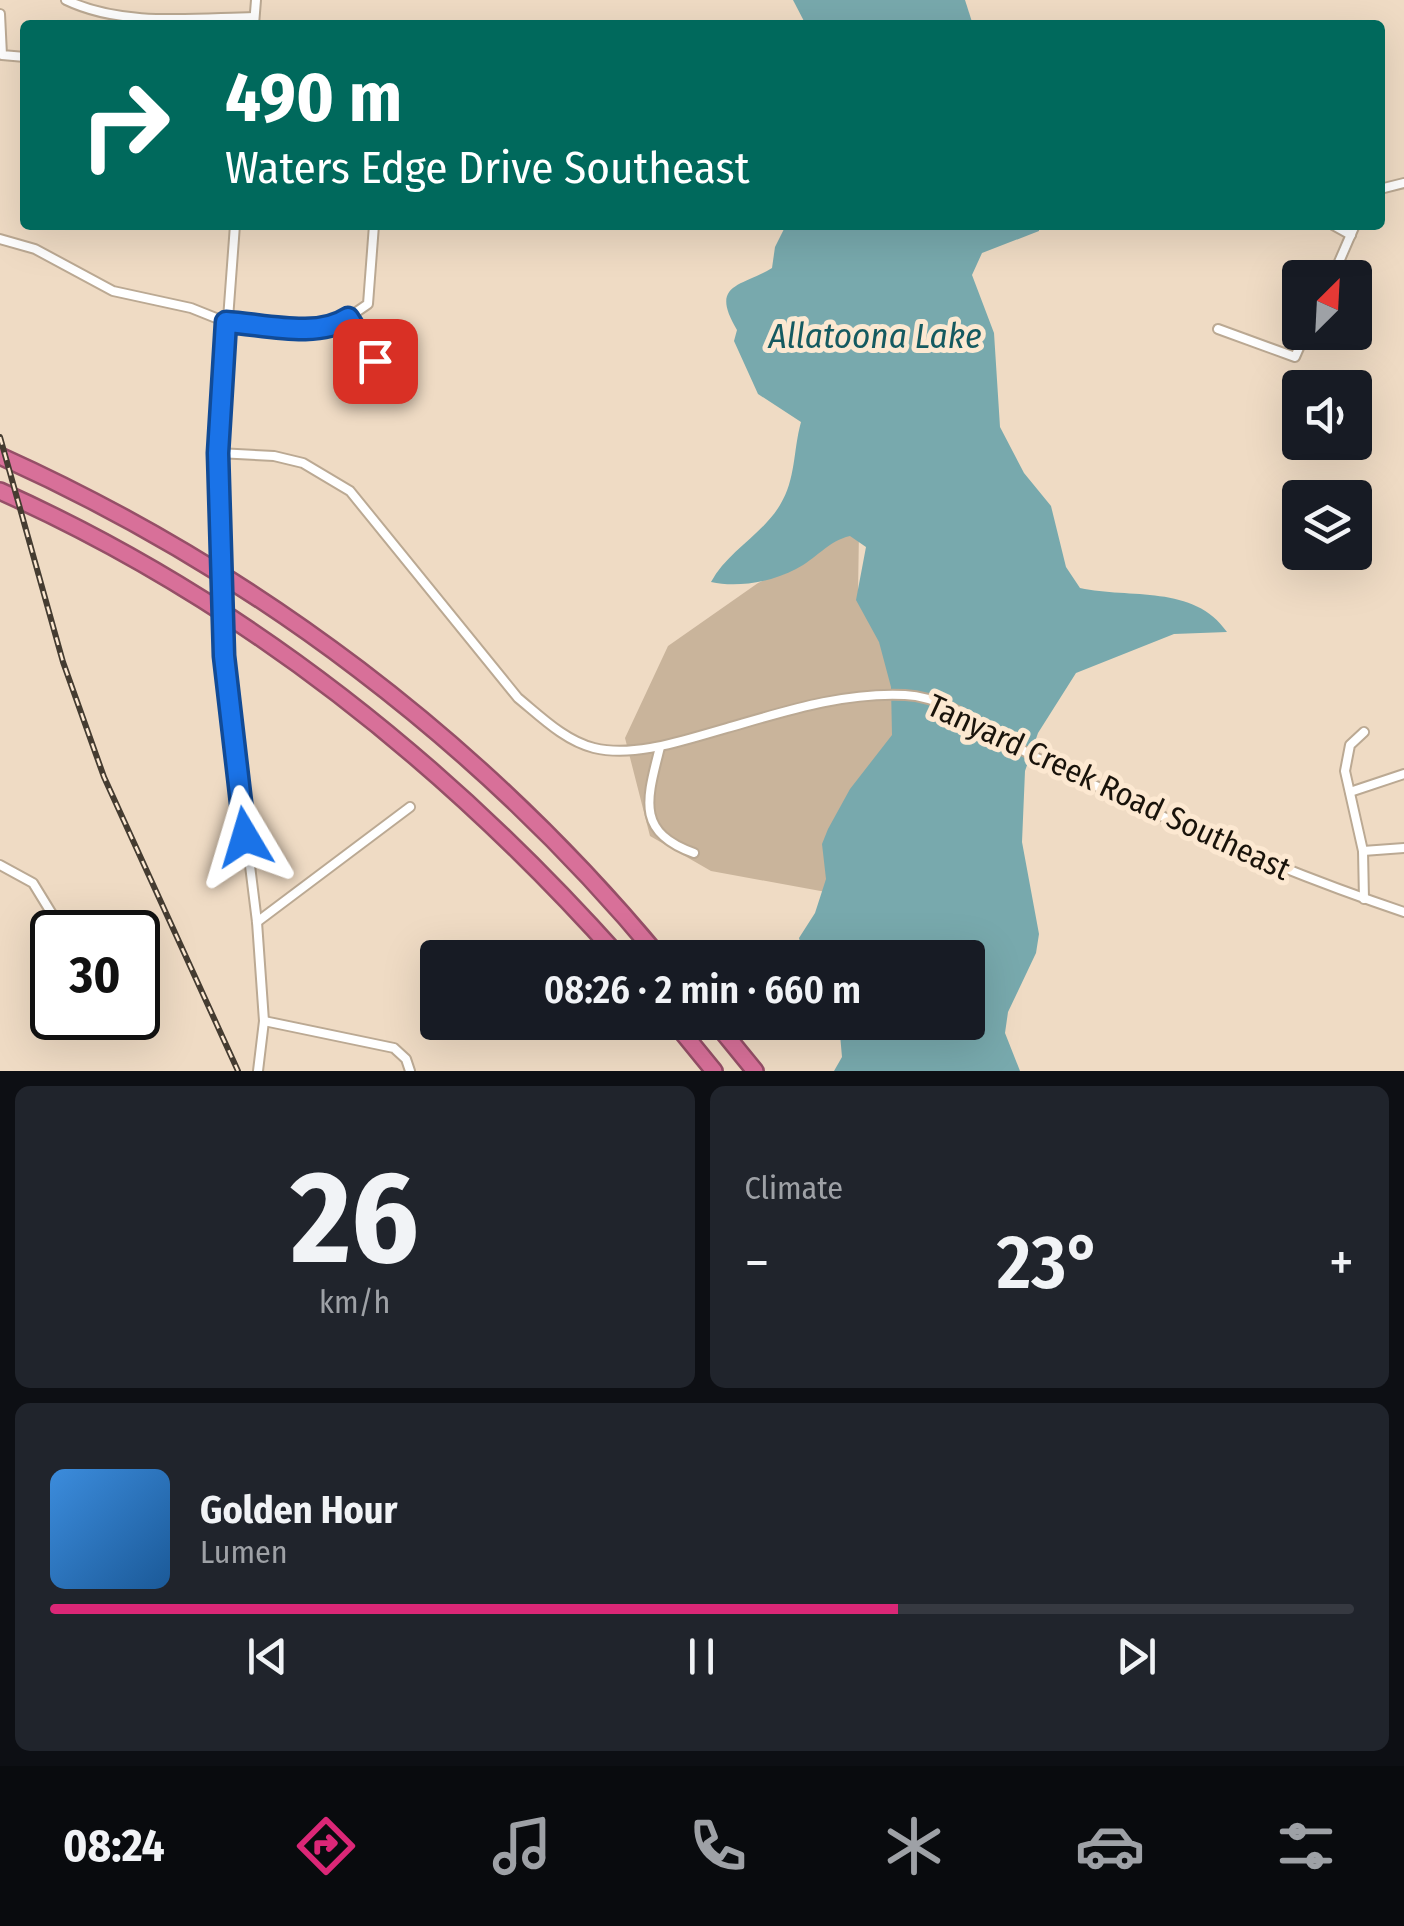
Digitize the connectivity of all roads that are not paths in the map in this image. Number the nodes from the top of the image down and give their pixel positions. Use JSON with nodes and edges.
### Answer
{"nodes":[{"id":1,"x":66,"y":0,"type":"edge"},
{"id":2,"x":0,"y":14,"type":"edge"},
{"id":3,"x":206,"y":20,"type":"edge"},
{"id":4,"x":20,"y":56,"type":"edge"},
{"id":5,"x":235,"y":230,"type":"edge"},
{"id":6,"x":374,"y":230,"type":"edge"},
{"id":7,"x":1342,"y":230,"type":"edge"},
{"id":8,"x":1354,"y":230,"type":"edge"},
{"id":9,"x":1351,"y":235,"type":"junction"},
{"id":10,"x":0,"y":239,"type":"edge"},
{"id":11,"x":1340,"y":260,"type":"edge"},
{"id":12,"x":348,"y":318,"type":"junction"},
{"id":13,"x":226,"y":322,"type":"junction"},
{"id":14,"x":1218,"y":329,"type":"dead end"},
{"id":15,"x":1298,"y":350,"type":"edge"},
{"id":16,"x":376,"y":376,"type":"dead end"},
{"id":17,"x":218,"y":453,"type":"junction"},
{"id":18,"x":0,"y":456,"type":"edge"},
{"id":19,"x":0,"y":491,"type":"edge"},
{"id":20,"x":1364,"y":732,"type":"dead end"},
{"id":21,"x":660,"y":747,"type":"junction"},
{"id":22,"x":1404,"y":774,"type":"edge"},
{"id":23,"x":1350,"y":792,"type":"junction"},
{"id":24,"x":410,"y":807,"type":"dead end"},
{"id":25,"x":1404,"y":848,"type":"edge"},
{"id":26,"x":1362,"y":851,"type":"junction"},
{"id":27,"x":694,"y":854,"type":"dead end"},
{"id":28,"x":0,"y":865,"type":"edge"},
{"id":29,"x":1364,"y":898,"type":"junction"},
{"id":30,"x":50,"y":910,"type":"edge"},
{"id":31,"x":1404,"y":912,"type":"edge"},
{"id":32,"x":257,"y":922,"type":"junction"},
{"id":33,"x":602,"y":940,"type":"edge"},
{"id":34,"x":644,"y":940,"type":"edge"},
{"id":35,"x":264,"y":1022,"type":"junction"},
{"id":36,"x":689,"y":1040,"type":"edge"},
{"id":37,"x":730,"y":1040,"type":"edge"},
{"id":38,"x":258,"y":1071,"type":"edge"},
{"id":39,"x":410,"y":1071,"type":"edge"},
{"id":40,"x":714,"y":1071,"type":"edge"},
{"id":41,"x":755,"y":1071,"type":"edge"}],
"edges":[{"from":1,"to":3,"type":"street"},
{"from":2,"to":4,"type":"street"},
{"from":5,"to":13,"type":"street"},
{"from":6,"to":12,"type":"street"},
{"from":7,"to":9,"type":"street"},
{"from":8,"to":9,"type":"street"},
{"from":9,"to":11,"type":"street"},
{"from":10,"to":13,"type":"street"},
{"from":12,"to":13,"type":"street"},
{"from":12,"to":16,"type":"street"},
{"from":13,"to":17,"type":"street"},
{"from":14,"to":15,"type":"street"},
{"from":17,"to":21,"type":"street","name":"Tanyard Creek Road Southeast"},
{"from":17,"to":32,"type":"street","bridge":true},
{"from":18,"to":34,"type":"highway"},
{"from":19,"to":33,"type":"highway"},
{"from":20,"to":23,"type":"street"},
{"from":21,"to":27,"type":"street"},
{"from":21,"to":29,"type":"street","name":"Tanyard Creek Road Southeast"},
{"from":22,"to":23,"type":"street"},
{"from":23,"to":26,"type":"street"},
{"from":24,"to":32,"type":"street"},
{"from":25,"to":26,"type":"street"},
{"from":26,"to":29,"type":"street"},
{"from":28,"to":30,"type":"street"},
{"from":29,"to":31,"type":"street","name":"Tanyard Creek Road Southeast"},
{"from":32,"to":35,"type":"street"},
{"from":35,"to":38,"type":"street"},
{"from":35,"to":39,"type":"street"},
{"from":36,"to":40,"type":"highway"},
{"from":37,"to":41,"type":"highway"}]}
